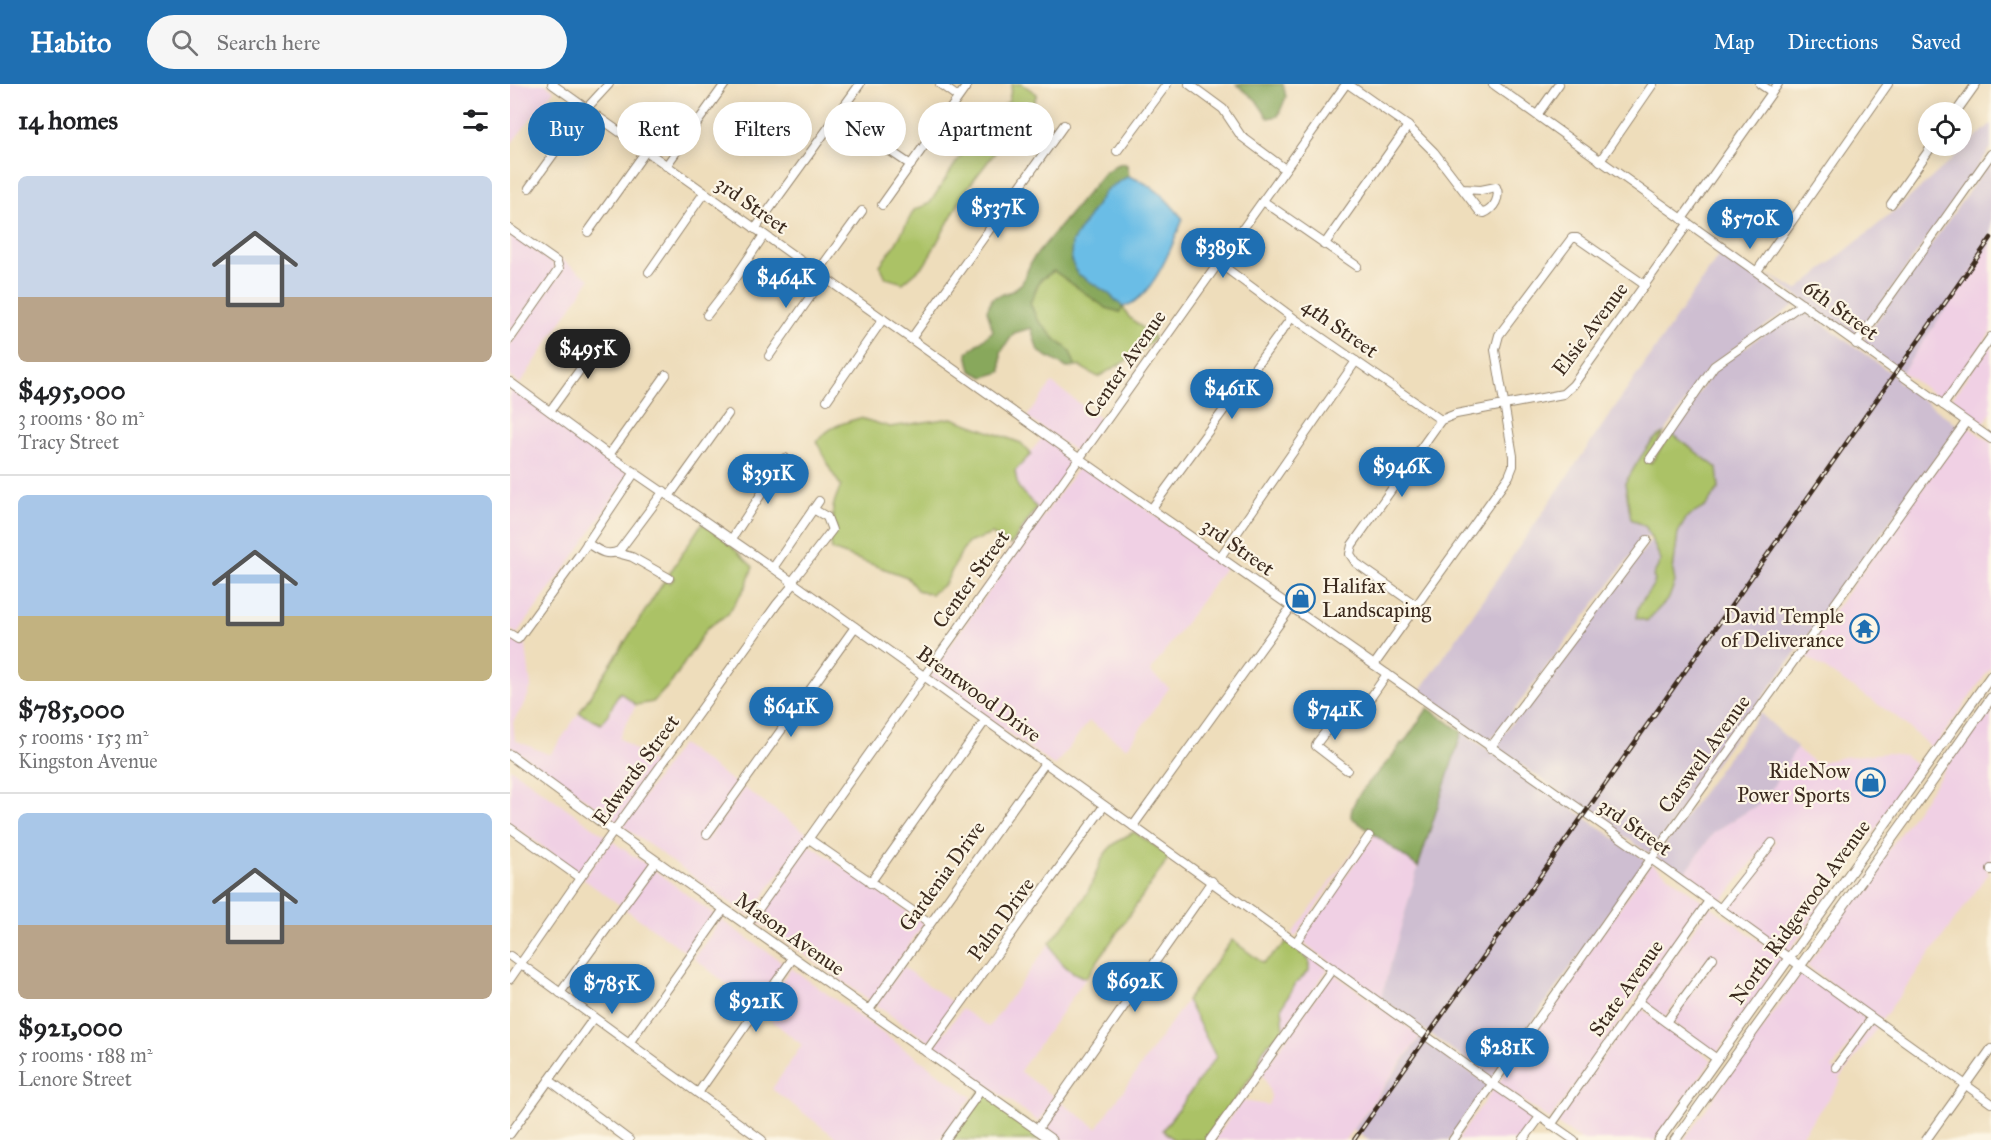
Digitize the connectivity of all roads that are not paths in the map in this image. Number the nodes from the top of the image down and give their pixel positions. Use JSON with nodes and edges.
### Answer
{"nodes":[{"id":1,"x":552,"y":84,"type":"edge"},
{"id":2,"x":609,"y":84,"type":"edge"},
{"id":3,"x":725,"y":84,"type":"edge"},
{"id":4,"x":860,"y":84,"type":"edge"},
{"id":5,"x":940,"y":84,"type":"edge"},
{"id":6,"x":968,"y":84,"type":"edge"},
{"id":7,"x":1167,"y":84,"type":"edge"},
{"id":8,"x":1189,"y":84,"type":"edge"},
{"id":9,"x":1347,"y":84,"type":"edge"},
{"id":10,"x":1493,"y":84,"type":"edge"},
{"id":11,"x":1559,"y":84,"type":"edge"},
{"id":12,"x":1653,"y":84,"type":"edge"},
{"id":13,"x":1760,"y":84,"type":"edge"},
{"id":14,"x":1778,"y":84,"type":"edge"},
{"id":15,"x":1888,"y":84,"type":"edge"},
{"id":16,"x":1976,"y":84,"type":"edge"},
{"id":17,"x":1772,"y":92,"type":"junction"},
{"id":18,"x":958,"y":97,"type":"junction"},
{"id":19,"x":576,"y":102,"type":"edge"},
{"id":20,"x":592,"y":102,"type":"edge"},
{"id":21,"x":848,"y":102,"type":"edge"},
{"id":22,"x":1963,"y":102,"type":"edge"},
{"id":23,"x":1537,"y":116,"type":"junction"},
{"id":24,"x":1064,"y":125,"type":"dead end"},
{"id":25,"x":1408,"y":126,"type":"junction"},
{"id":26,"x":824,"y":135,"type":"edge"},
{"id":27,"x":1117,"y":151,"type":"dead end"},
{"id":28,"x":1991,"y":154,"type":"edge"},
{"id":29,"x":552,"y":156,"type":"edge"},
{"id":30,"x":642,"y":156,"type":"edge"},
{"id":31,"x":653,"y":156,"type":"edge"},
{"id":32,"x":897,"y":156,"type":"edge"},
{"id":33,"x":1925,"y":156,"type":"edge"},
{"id":34,"x":1600,"y":161,"type":"junction"},
{"id":35,"x":910,"y":165,"type":"junction"},
{"id":36,"x":666,"y":166,"type":"junction"},
{"id":37,"x":1285,"y":169,"type":"junction"},
{"id":38,"x":529,"y":188,"type":"dead end"},
{"id":39,"x":1463,"y":189,"type":"junction"},
{"id":40,"x":704,"y":193,"type":"junction"},
{"id":41,"x":1263,"y":201,"type":"junction"},
{"id":42,"x":1891,"y":204,"type":"dead end"},
{"id":43,"x":882,"y":206,"type":"dead end"},
{"id":44,"x":862,"y":211,"type":"dead end"},
{"id":45,"x":1685,"y":221,"type":"junction"},
{"id":46,"x":510,"y":229,"type":"edge"},
{"id":47,"x":755,"y":229,"type":"junction"},
{"id":48,"x":588,"y":232,"type":"dead end"},
{"id":49,"x":764,"y":235,"type":"junction"},
{"id":50,"x":1324,"y":245,"type":"junction"},
{"id":51,"x":1219,"y":263,"type":"junction"},
{"id":52,"x":1357,"y":266,"type":"dead end"},
{"id":53,"x":1757,"y":271,"type":"junction"},
{"id":54,"x":649,"y":272,"type":"dead end"},
{"id":55,"x":820,"y":275,"type":"junction"},
{"id":56,"x":1645,"y":285,"type":"junction"},
{"id":57,"x":1802,"y":304,"type":"junction"},
{"id":58,"x":707,"y":315,"type":"dead end"},
{"id":59,"x":1292,"y":317,"type":"junction"},
{"id":60,"x":883,"y":320,"type":"junction"},
{"id":61,"x":605,"y":335,"type":"dead end"},
{"id":62,"x":1991,"y":337,"type":"edge"},
{"id":63,"x":510,"y":339,"type":"edge"},
{"id":64,"x":911,"y":339,"type":"junction"},
{"id":65,"x":1856,"y":344,"type":"junction"},
{"id":66,"x":769,"y":356,"type":"dead end"},
{"id":67,"x":1356,"y":361,"type":"junction"},
{"id":68,"x":666,"y":375,"type":"dead end"},
{"id":69,"x":510,"y":382,"type":"edge"},
{"id":70,"x":827,"y":400,"type":"dead end"},
{"id":71,"x":1943,"y":405,"type":"junction"},
{"id":72,"x":1505,"y":406,"type":"junction"},
{"id":73,"x":550,"y":411,"type":"junction"},
{"id":74,"x":728,"y":414,"type":"dead end"},
{"id":75,"x":1441,"y":420,"type":"junction"},
{"id":76,"x":1966,"y":422,"type":"junction"},
{"id":77,"x":1991,"y":439,"type":"edge"},
{"id":78,"x":609,"y":455,"type":"junction"},
{"id":79,"x":785,"y":458,"type":"dead end"},
{"id":80,"x":1080,"y":459,"type":"junction"},
{"id":81,"x":1650,"y":459,"type":"dead end"},
{"id":82,"x":635,"y":472,"type":"junction"},
{"id":83,"x":667,"y":493,"type":"junction"},
{"id":84,"x":819,"y":501,"type":"dead end"},
{"id":85,"x":1152,"y":508,"type":"junction"},
{"id":86,"x":813,"y":509,"type":"junction"},
{"id":87,"x":731,"y":540,"type":"junction"},
{"id":88,"x":1647,"y":540,"type":"dead end"},
{"id":89,"x":588,"y":543,"type":"junction"},
{"id":90,"x":616,"y":553,"type":"junction"},
{"id":91,"x":1221,"y":556,"type":"junction"},
{"id":92,"x":773,"y":568,"type":"junction"},
{"id":93,"x":669,"y":578,"type":"dead end"},
{"id":94,"x":792,"y":583,"type":"junction"},
{"id":95,"x":1292,"y":606,"type":"junction"},
{"id":96,"x":1417,"y":606,"type":"junction"},
{"id":97,"x":855,"y":627,"type":"junction"},
{"id":98,"x":510,"y":634,"type":"edge"},
{"id":99,"x":1374,"y":665,"type":"junction"},
{"id":100,"x":1387,"y":674,"type":"junction"},
{"id":101,"x":923,"y":677,"type":"junction"},
{"id":102,"x":1991,"y":678,"type":"edge"},
{"id":103,"x":1979,"y":693,"type":"junction"},
{"id":104,"x":1991,"y":699,"type":"edge"},
{"id":105,"x":1980,"y":713,"type":"junction"},
{"id":106,"x":986,"y":722,"type":"junction"},
{"id":107,"x":1490,"y":747,"type":"junction"},
{"id":108,"x":510,"y":755,"type":"edge"},
{"id":109,"x":1045,"y":763,"type":"junction"},
{"id":110,"x":1347,"y":770,"type":"dead end"},
{"id":111,"x":1104,"y":806,"type":"junction"},
{"id":112,"x":1133,"y":826,"type":"junction"},
{"id":113,"x":510,"y":828,"type":"edge"},
{"id":114,"x":615,"y":832,"type":"junction"},
{"id":115,"x":706,"y":834,"type":"dead end"},
{"id":116,"x":1369,"y":836,"type":"dead end"},
{"id":117,"x":808,"y":839,"type":"junction"},
{"id":118,"x":1772,"y":843,"type":"dead end"},
{"id":119,"x":1651,"y":858,"type":"junction"},
{"id":120,"x":656,"y":861,"type":"junction"},
{"id":121,"x":580,"y":878,"type":"junction"},
{"id":122,"x":1212,"y":881,"type":"junction"},
{"id":123,"x":870,"y":883,"type":"junction"},
{"id":124,"x":1709,"y":901,"type":"junction"},
{"id":125,"x":724,"y":909,"type":"junction"},
{"id":126,"x":1720,"y":909,"type":"junction"},
{"id":127,"x":930,"y":923,"type":"junction"},
{"id":128,"x":747,"y":925,"type":"junction"},
{"id":129,"x":1296,"y":942,"type":"junction"},
{"id":130,"x":510,"y":956,"type":"edge"},
{"id":131,"x":794,"y":958,"type":"junction"},
{"id":132,"x":1713,"y":958,"type":"dead end"},
{"id":133,"x":1790,"y":958,"type":"junction"},
{"id":134,"x":520,"y":964,"type":"junction"},
{"id":135,"x":1800,"y":966,"type":"junction"},
{"id":136,"x":1333,"y":968,"type":"junction"},
{"id":137,"x":510,"y":978,"type":"edge"},
{"id":138,"x":560,"y":993,"type":"junction"},
{"id":139,"x":1638,"y":1002,"type":"junction"},
{"id":140,"x":868,"y":1011,"type":"junction"},
{"id":141,"x":594,"y":1018,"type":"junction"},
{"id":142,"x":1872,"y":1018,"type":"junction"},
{"id":143,"x":1666,"y":1022,"type":"junction"},
{"id":144,"x":629,"y":1043,"type":"junction"},
{"id":145,"x":1991,"y":1049,"type":"edge"},
{"id":146,"x":926,"y":1052,"type":"junction"},
{"id":147,"x":1717,"y":1059,"type":"junction"},
{"id":148,"x":1836,"y":1067,"type":"dead end"},
{"id":149,"x":549,"y":1080,"type":"junction"},
{"id":150,"x":1493,"y":1084,"type":"junction"},
{"id":151,"x":1965,"y":1085,"type":"junction"},
{"id":152,"x":981,"y":1090,"type":"junction"},
{"id":153,"x":698,"y":1093,"type":"junction"},
{"id":154,"x":1991,"y":1103,"type":"edge"},
{"id":155,"x":1540,"y":1117,"type":"junction"},
{"id":156,"x":1551,"y":1125,"type":"junction"},
{"id":157,"x":1037,"y":1130,"type":"junction"},
{"id":158,"x":510,"y":1134,"type":"edge"},
{"id":159,"x":629,"y":1140,"type":"edge"},
{"id":160,"x":762,"y":1140,"type":"edge"},
{"id":161,"x":945,"y":1140,"type":"edge"},
{"id":162,"x":1052,"y":1140,"type":"edge"},
{"id":163,"x":1210,"y":1140,"type":"edge"},
{"id":164,"x":1453,"y":1140,"type":"edge"},
{"id":165,"x":1523,"y":1140,"type":"edge"},
{"id":166,"x":1574,"y":1140,"type":"edge"},
{"id":167,"x":1659,"y":1140,"type":"edge"},
{"id":168,"x":1675,"y":1140,"type":"edge"},
{"id":169,"x":1926,"y":1140,"type":"edge"}],
"edges":[{"from":1,"to":19,"type":"street","name":"3rd Street"},
{"from":2,"to":20,"type":"street"},
{"from":3,"to":36,"type":"street"},
{"from":4,"to":21,"type":"street"},
{"from":5,"to":18,"type":"street"},
{"from":6,"to":18,"type":"street"},
{"from":7,"to":27,"type":"street"},
{"from":8,"to":37,"type":"street"},
{"from":9,"to":25,"type":"street"},
{"from":9,"to":37,"type":"street","name":"Center Avenue"},
{"from":10,"to":23,"type":"street","name":"6th Street"},
{"from":11,"to":23,"type":"street"},
{"from":12,"to":34,"type":"street"},
{"from":13,"to":17,"type":"street"},
{"from":14,"to":17,"type":"street","name":"Elsie Avenue"},
{"from":15,"to":53,"type":"street"},
{"from":16,"to":22,"type":"street"},
{"from":17,"to":45,"type":"street","name":"Elsie Avenue"},
{"from":18,"to":35,"type":"street"},
{"from":23,"to":34,"type":"street","name":"6th Street"},
{"from":24,"to":64,"type":"street"},
{"from":25,"to":39,"type":"street"},
{"from":25,"to":50,"type":"street"},
{"from":26,"to":47,"type":"street"},
{"from":28,"to":65,"type":"street"},
{"from":29,"to":38,"type":"street"},
{"from":30,"to":48,"type":"street"},
{"from":31,"to":36,"type":"street","name":"3rd Street"},
{"from":32,"to":35,"type":"street"},
{"from":33,"to":42,"type":"street"},
{"from":34,"to":45,"type":"street","name":"6th Street"},
{"from":35,"to":43,"type":"street"},
{"from":36,"to":40,"type":"street","name":"3rd Street"},
{"from":37,"to":41,"type":"street","name":"Center Avenue"},
{"from":39,"to":39,"type":"street"},
{"from":40,"to":47,"type":"street","name":"3rd Street"},
{"from":40,"to":54,"type":"street"},
{"from":41,"to":50,"type":"street"},
{"from":41,"to":51,"type":"street","name":"Center Avenue"},
{"from":44,"to":55,"type":"street"},
{"from":45,"to":53,"type":"street","name":"6th Street"},
{"from":45,"to":56,"type":"street","name":"Elsie Avenue"},
{"from":46,"to":63,"type":"street"},
{"from":47,"to":49,"type":"street","name":"3rd Street"},
{"from":49,"to":55,"type":"street","name":"3rd Street"},
{"from":49,"to":58,"type":"street"},
{"from":50,"to":52,"type":"street"},
{"from":51,"to":59,"type":"street","name":"4th Street"},
{"from":51,"to":80,"type":"street","name":"Center Avenue"},
{"from":53,"to":57,"type":"street","name":"6th Street"},
{"from":55,"to":60,"type":"street","name":"3rd Street"},
{"from":55,"to":66,"type":"street"},
{"from":56,"to":72,"type":"street","name":"Elsie Avenue"},
{"from":56,"to":72,"type":"street"},
{"from":57,"to":65,"type":"street","name":"6th Street"},
{"from":57,"to":81,"type":"street"},
{"from":59,"to":67,"type":"street","name":"4th Street"},
{"from":59,"to":85,"type":"street"},
{"from":60,"to":64,"type":"street","name":"3rd Street"},
{"from":60,"to":70,"type":"street"},
{"from":61,"to":73,"type":"street"},
{"from":62,"to":71,"type":"street"},
{"from":64,"to":80,"type":"street","name":"3rd Street"},
{"from":65,"to":71,"type":"street","name":"6th Street"},
{"from":67,"to":75,"type":"street","name":"4th Street"},
{"from":67,"to":91,"type":"street"},
{"from":68,"to":78,"type":"street"},
{"from":69,"to":73,"type":"street","name":"Brentwood Drive"},
{"from":71,"to":76,"type":"street","name":"6th Street"},
{"from":72,"to":75,"type":"street","name":"Elsie Avenue"},
{"from":72,"to":96,"type":"street"},
{"from":73,"to":78,"type":"street","name":"Brentwood Drive"},
{"from":74,"to":83,"type":"street"},
{"from":75,"to":96,"type":"street"},
{"from":76,"to":77,"type":"street","name":"6th Street"},
{"from":76,"to":119,"type":"street","name":"Carswell Avenue"},
{"from":78,"to":82,"type":"street","name":"Brentwood Drive"},
{"from":79,"to":87,"type":"street"},
{"from":80,"to":85,"type":"street","name":"3rd Street"},
{"from":80,"to":101,"type":"street","name":"Center Street"},
{"from":82,"to":83,"type":"street","name":"Brentwood Drive"},
{"from":82,"to":89,"type":"street"},
{"from":83,"to":87,"type":"street","name":"Brentwood Drive"},
{"from":83,"to":90,"type":"street"},
{"from":84,"to":86,"type":"street"},
{"from":85,"to":91,"type":"street","name":"3rd Street"},
{"from":86,"to":92,"type":"street"},
{"from":86,"to":94,"type":"street","name":"Edwards Street"},
{"from":87,"to":92,"type":"street","name":"Brentwood Drive"},
{"from":88,"to":107,"type":"street"},
{"from":89,"to":90,"type":"street"},
{"from":89,"to":98,"type":"street"},
{"from":90,"to":93,"type":"street"},
{"from":91,"to":95,"type":"street","name":"3rd Street"},
{"from":92,"to":94,"type":"street","name":"Brentwood Drive"},
{"from":94,"to":97,"type":"street","name":"Brentwood Drive"},
{"from":94,"to":114,"type":"street","name":"Edwards Street"},
{"from":95,"to":99,"type":"street","name":"3rd Street"},
{"from":95,"to":112,"type":"street"},
{"from":96,"to":99,"type":"street"},
{"from":97,"to":101,"type":"street","name":"Brentwood Drive"},
{"from":97,"to":115,"type":"street"},
{"from":99,"to":100,"type":"street","name":"3rd Street"},
{"from":100,"to":107,"type":"street","name":"3rd Street"},
{"from":100,"to":110,"type":"street"},
{"from":101,"to":106,"type":"street","name":"Brentwood Drive"},
{"from":101,"to":117,"type":"street","name":"Center Street"},
{"from":102,"to":103,"type":"main road","name":"North Ridgewood Avenue"},
{"from":102,"to":104,"type":"main road"},
{"from":103,"to":105,"type":"main road"},
{"from":103,"to":133,"type":"main road","name":"North Ridgewood Avenue"},
{"from":104,"to":105,"type":"main road","name":"North Ridgewood Avenue"},
{"from":105,"to":135,"type":"main road","name":"North Ridgewood Avenue"},
{"from":106,"to":109,"type":"street","name":"Brentwood Drive"},
{"from":106,"to":123,"type":"street"},
{"from":107,"to":119,"type":"street","name":"3rd Street"},
{"from":108,"to":114,"type":"main road","name":"Mason Avenue"},
{"from":109,"to":111,"type":"street","name":"Brentwood Drive"},
{"from":109,"to":127,"type":"street","name":"Gardenia Drive"},
{"from":111,"to":112,"type":"street","name":"Brentwood Drive"},
{"from":111,"to":146,"type":"street","name":"Palm Drive"},
{"from":112,"to":122,"type":"street","name":"Brentwood Drive"},
{"from":113,"to":121,"type":"street"},
{"from":114,"to":120,"type":"main road","name":"Mason Avenue"},
{"from":114,"to":121,"type":"street","name":"Edwards Street"},
{"from":116,"to":129,"type":"street"},
{"from":117,"to":123,"type":"street"},
{"from":117,"to":128,"type":"street","name":"Center Street"},
{"from":118,"to":126,"type":"street"},
{"from":119,"to":124,"type":"street","name":"3rd Street"},
{"from":119,"to":150,"type":"street","name":"Carswell Avenue"},
{"from":120,"to":125,"type":"main road","name":"Mason Avenue"},
{"from":120,"to":138,"type":"street"},
{"from":121,"to":134,"type":"street","name":"Edwards Street"},
{"from":122,"to":129,"type":"street","name":"Brentwood Drive"},
{"from":122,"to":157,"type":"street"},
{"from":123,"to":127,"type":"street"},
{"from":124,"to":126,"type":"street","name":"3rd Street"},
{"from":124,"to":139,"type":"street","name":"State Avenue"},
{"from":125,"to":128,"type":"main road","name":"Mason Avenue"},
{"from":125,"to":144,"type":"street"},
{"from":126,"to":133,"type":"street","name":"3rd Street"},
{"from":127,"to":140,"type":"street","name":"Gardenia Drive"},
{"from":128,"to":131,"type":"main road","name":"Mason Avenue"},
{"from":129,"to":136,"type":"street","name":"Brentwood Drive"},
{"from":130,"to":134,"type":"street"},
{"from":131,"to":140,"type":"main road","name":"Mason Avenue"},
{"from":131,"to":153,"type":"street"},
{"from":132,"to":143,"type":"street"},
{"from":133,"to":135,"type":"street","name":"3rd Street"},
{"from":133,"to":147,"type":"main road","name":"North Ridgewood Avenue"},
{"from":134,"to":137,"type":"street","name":"Edwards Street"},
{"from":134,"to":138,"type":"street"},
{"from":135,"to":142,"type":"street","name":"3rd Street"},
{"from":135,"to":168,"type":"main road","name":"North Ridgewood Avenue"},
{"from":136,"to":150,"type":"street","name":"Brentwood Drive"},
{"from":136,"to":163,"type":"street"},
{"from":138,"to":141,"type":"street"},
{"from":139,"to":143,"type":"street"},
{"from":139,"to":156,"type":"street","name":"State Avenue"},
{"from":140,"to":146,"type":"main road","name":"Mason Avenue"},
{"from":141,"to":144,"type":"street"},
{"from":141,"to":149,"type":"street"},
{"from":142,"to":148,"type":"street"},
{"from":142,"to":151,"type":"street","name":"3rd Street"},
{"from":143,"to":147,"type":"street"},
{"from":144,"to":153,"type":"street"},
{"from":145,"to":151,"type":"street"},
{"from":146,"to":152,"type":"main road","name":"Mason Avenue"},
{"from":147,"to":167,"type":"main road","name":"North Ridgewood Avenue"},
{"from":149,"to":158,"type":"street"},
{"from":149,"to":159,"type":"street"},
{"from":150,"to":155,"type":"street","name":"Brentwood Drive"},
{"from":150,"to":164,"type":"street","name":"Carswell Avenue"},
{"from":151,"to":154,"type":"street","name":"3rd Street"},
{"from":151,"to":169,"type":"street"},
{"from":152,"to":157,"type":"main road","name":"Mason Avenue"},
{"from":152,"to":161,"type":"street"},
{"from":153,"to":160,"type":"street"},
{"from":155,"to":156,"type":"street","name":"Brentwood Drive"},
{"from":155,"to":165,"type":"street"},
{"from":156,"to":166,"type":"street","name":"Brentwood Drive"},
{"from":157,"to":162,"type":"main road","name":"Mason Avenue"}]}
